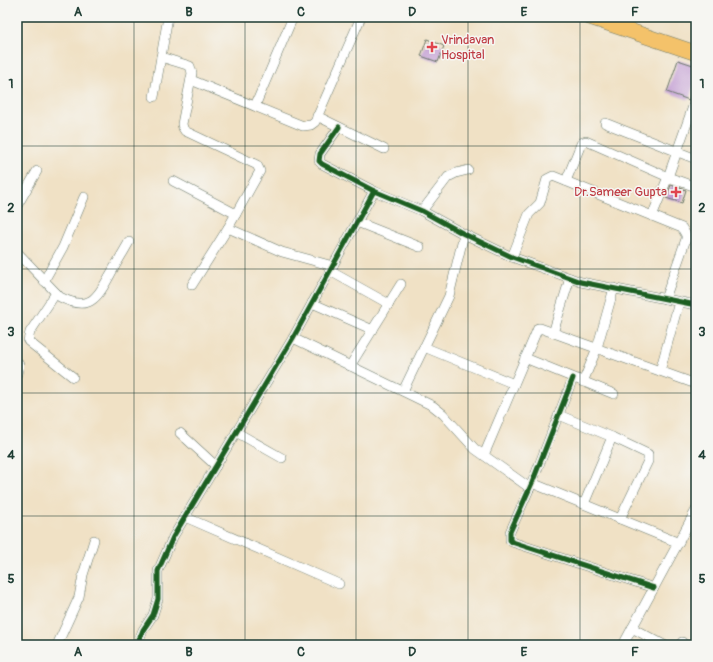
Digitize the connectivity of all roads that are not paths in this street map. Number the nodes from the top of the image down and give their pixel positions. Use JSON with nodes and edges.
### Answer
{"nodes":[{"id":1,"x":168,"y":17,"type":"edge"},
{"id":2,"x":293,"y":17,"type":"edge"},
{"id":3,"x":361,"y":17,"type":"edge"},
{"id":4,"x":589,"y":17,"type":"edge"},
{"id":5,"x":610,"y":17,"type":"edge"},
{"id":6,"x":696,"y":44,"type":"edge"},
{"id":7,"x":696,"y":54,"type":"edge"},
{"id":8,"x":161,"y":57,"type":"junction"},
{"id":9,"x":191,"y":80,"type":"junction"},
{"id":10,"x":154,"y":97,"type":"dead end"},
{"id":11,"x":696,"y":98,"type":"edge"},
{"id":12,"x":255,"y":106,"type":"junction"},
{"id":13,"x":317,"y":116,"type":"junction"},
{"id":14,"x":606,"y":123,"type":"dead end"},
{"id":15,"x":339,"y":127,"type":"junction"},
{"id":16,"x":384,"y":149,"type":"dead end"},
{"id":17,"x":677,"y":151,"type":"junction"},
{"id":18,"x":696,"y":159,"type":"edge"},
{"id":19,"x":468,"y":170,"type":"dead end"},
{"id":20,"x":38,"y":171,"type":"dead end"},
{"id":21,"x":668,"y":177,"type":"junction"},
{"id":22,"x":173,"y":180,"type":"dead end"},
{"id":23,"x":566,"y":181,"type":"junction"},
{"id":24,"x":696,"y":187,"type":"edge"},
{"id":25,"x":374,"y":191,"type":"junction"},
{"id":26,"x":84,"y":197,"type":"dead end"},
{"id":27,"x":17,"y":206,"type":"edge"},
{"id":28,"x":422,"y":211,"type":"junction"},
{"id":29,"x":236,"y":214,"type":"junction"},
{"id":30,"x":652,"y":216,"type":"junction"},
{"id":31,"x":357,"y":222,"type":"junction"},
{"id":32,"x":228,"y":228,"type":"junction"},
{"id":33,"x":464,"y":234,"type":"junction"},
{"id":34,"x":129,"y":242,"type":"dead end"},
{"id":35,"x":420,"y":247,"type":"dead end"},
{"id":36,"x":17,"y":252,"type":"edge"},
{"id":37,"x":512,"y":257,"type":"junction"},
{"id":38,"x":331,"y":268,"type":"junction"},
{"id":39,"x":570,"y":278,"type":"junction"},
{"id":40,"x":44,"y":281,"type":"junction"},
{"id":41,"x":401,"y":284,"type":"dead end"},
{"id":42,"x":192,"y":285,"type":"dead end"},
{"id":43,"x":614,"y":288,"type":"junction"},
{"id":44,"x":56,"y":293,"type":"junction"},
{"id":45,"x":665,"y":299,"type":"junction"},
{"id":46,"x":679,"y":302,"type":"junction"},
{"id":47,"x":312,"y":303,"type":"junction"},
{"id":48,"x":389,"y":304,"type":"junction"},
{"id":49,"x":696,"y":305,"type":"edge"},
{"id":50,"x":373,"y":330,"type":"junction"},
{"id":51,"x":553,"y":332,"type":"junction"},
{"id":52,"x":293,"y":338,"type":"junction"},
{"id":53,"x":424,"y":347,"type":"junction"},
{"id":54,"x":597,"y":348,"type":"junction"},
{"id":55,"x":525,"y":358,"type":"junction"},
{"id":56,"x":17,"y":361,"type":"edge"},
{"id":57,"x":350,"y":366,"type":"junction"},
{"id":58,"x":660,"y":371,"type":"junction"},
{"id":59,"x":17,"y":374,"type":"edge"},
{"id":60,"x":73,"y":377,"type":"dead end"},
{"id":61,"x":573,"y":378,"type":"junction"},
{"id":62,"x":583,"y":382,"type":"junction"},
{"id":63,"x":514,"y":384,"type":"junction"},
{"id":64,"x":696,"y":384,"type":"edge"},
{"id":65,"x":403,"y":391,"type":"junction"},
{"id":66,"x":614,"y":394,"type":"dead end"},
{"id":67,"x":559,"y":415,"type":"junction"},
{"id":68,"x":236,"y":432,"type":"junction"},
{"id":69,"x":180,"y":433,"type":"dead end"},
{"id":70,"x":612,"y":437,"type":"junction"},
{"id":71,"x":484,"y":455,"type":"junction"},
{"id":72,"x":282,"y":458,"type":"dead end"},
{"id":73,"x":216,"y":466,"type":"junction"},
{"id":74,"x":531,"y":486,"type":"junction"},
{"id":75,"x":584,"y":504,"type":"junction"},
{"id":76,"x":695,"y":516,"type":"edge"},
{"id":77,"x":185,"y":517,"type":"junction"},
{"id":78,"x":620,"y":519,"type":"junction"},
{"id":79,"x":94,"y":540,"type":"dead end"},
{"id":80,"x":679,"y":543,"type":"junction"},
{"id":81,"x":339,"y":584,"type":"dead end"},
{"id":82,"x":654,"y":588,"type":"junction"},
{"id":83,"x":632,"y":628,"type":"junction"},
{"id":84,"x":57,"y":645,"type":"edge"},
{"id":85,"x":137,"y":645,"type":"edge"},
{"id":86,"x":623,"y":645,"type":"edge"},
{"id":87,"x":664,"y":645,"type":"edge"}],
"edges":[{"from":1,"to":8,"type":"street"},
{"from":2,"to":12,"type":"street"},
{"from":3,"to":13,"type":"street"},
{"from":4,"to":7,"type":"highway"},
{"from":5,"to":6,"type":"highway"},
{"from":8,"to":9,"type":"street"},
{"from":8,"to":10,"type":"street"},
{"from":9,"to":12,"type":"street"},
{"from":9,"to":29,"type":"street"},
{"from":11,"to":17,"type":"street"},
{"from":12,"to":13,"type":"street"},
{"from":13,"to":15,"type":"street"},
{"from":14,"to":17,"type":"street"},
{"from":15,"to":16,"type":"street"},
{"from":15,"to":25,"type":"street"},
{"from":17,"to":18,"type":"street"},
{"from":17,"to":21,"type":"street"},
{"from":19,"to":28,"type":"street"},
{"from":20,"to":27,"type":"street"},
{"from":21,"to":23,"type":"street"},
{"from":21,"to":24,"type":"street"},
{"from":21,"to":30,"type":"street"},
{"from":22,"to":29,"type":"street"},
{"from":23,"to":30,"type":"street"},
{"from":23,"to":37,"type":"street"},
{"from":25,"to":28,"type":"street"},
{"from":25,"to":31,"type":"street"},
{"from":26,"to":40,"type":"street"},
{"from":28,"to":33,"type":"street"},
{"from":29,"to":32,"type":"street"},
{"from":30,"to":45,"type":"street"},
{"from":31,"to":35,"type":"street"},
{"from":31,"to":38,"type":"street"},
{"from":32,"to":38,"type":"street"},
{"from":32,"to":42,"type":"street"},
{"from":33,"to":37,"type":"street"},
{"from":33,"to":53,"type":"street"},
{"from":34,"to":44,"type":"street"},
{"from":36,"to":40,"type":"street"},
{"from":37,"to":39,"type":"street"},
{"from":38,"to":47,"type":"street"},
{"from":38,"to":48,"type":"street"},
{"from":39,"to":43,"type":"street"},
{"from":39,"to":51,"type":"street"},
{"from":40,"to":44,"type":"street"},
{"from":41,"to":48,"type":"street"},
{"from":43,"to":45,"type":"street"},
{"from":43,"to":54,"type":"street"},
{"from":44,"to":60,"type":"street"},
{"from":45,"to":46,"type":"street"},
{"from":46,"to":49,"type":"street"},
{"from":46,"to":58,"type":"street"},
{"from":47,"to":50,"type":"street"},
{"from":47,"to":52,"type":"street"},
{"from":48,"to":50,"type":"street"},
{"from":50,"to":57,"type":"street"},
{"from":51,"to":54,"type":"street"},
{"from":51,"to":55,"type":"street"},
{"from":52,"to":57,"type":"street"},
{"from":52,"to":68,"type":"street"},
{"from":53,"to":63,"type":"street"},
{"from":53,"to":65,"type":"street"},
{"from":54,"to":58,"type":"street"},
{"from":54,"to":62,"type":"street"},
{"from":55,"to":61,"type":"street"},
{"from":55,"to":63,"type":"street"},
{"from":56,"to":59,"type":"street"},
{"from":57,"to":65,"type":"street"},
{"from":58,"to":64,"type":"street"},
{"from":61,"to":62,"type":"street"},
{"from":61,"to":67,"type":"street"},
{"from":62,"to":66,"type":"street"},
{"from":63,"to":71,"type":"street"},
{"from":65,"to":71,"type":"street"},
{"from":67,"to":70,"type":"street"},
{"from":67,"to":74,"type":"street"},
{"from":68,"to":72,"type":"street"},
{"from":68,"to":73,"type":"street"},
{"from":69,"to":73,"type":"street"},
{"from":70,"to":75,"type":"street"},
{"from":70,"to":78,"type":"street"},
{"from":71,"to":74,"type":"street"},
{"from":73,"to":77,"type":"street"},
{"from":74,"to":75,"type":"street"},
{"from":74,"to":82,"type":"street"},
{"from":75,"to":78,"type":"street"},
{"from":76,"to":80,"type":"street"},
{"from":77,"to":81,"type":"street"},
{"from":77,"to":85,"type":"street"},
{"from":78,"to":80,"type":"street"},
{"from":79,"to":84,"type":"street"},
{"from":80,"to":82,"type":"street"},
{"from":82,"to":83,"type":"street"},
{"from":83,"to":86,"type":"street"},
{"from":83,"to":87,"type":"street"}]}
